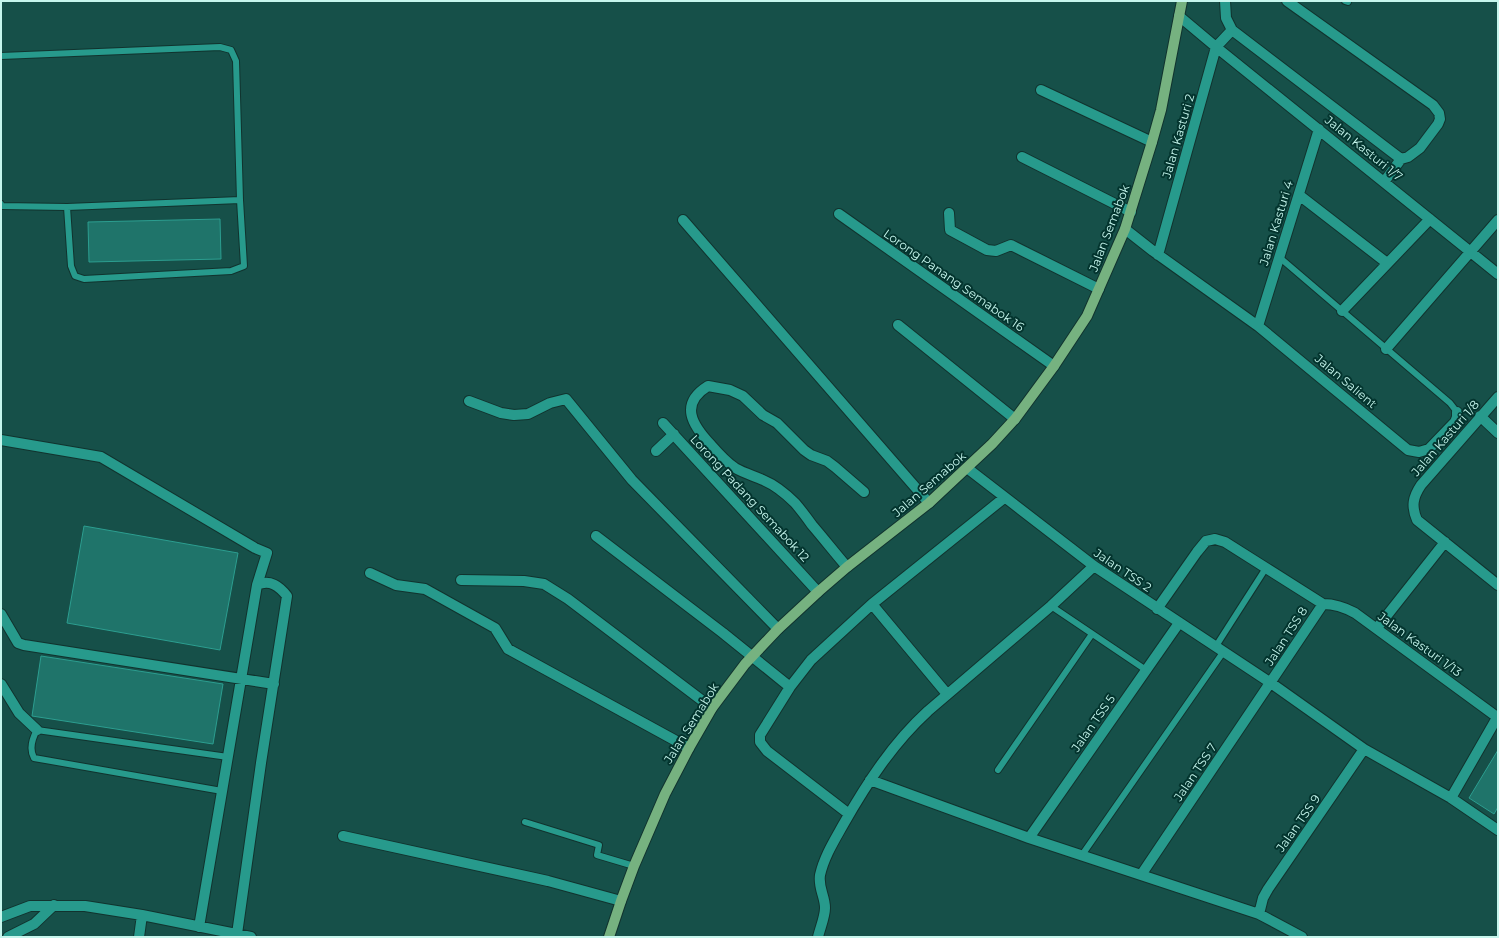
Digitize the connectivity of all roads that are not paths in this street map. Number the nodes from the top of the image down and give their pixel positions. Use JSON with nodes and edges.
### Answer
{"nodes":[{"id":1,"x":1182,"y":1,"type":"edge"},
{"id":2,"x":1225,"y":1,"type":"edge"},
{"id":3,"x":1287,"y":1,"type":"edge"},
{"id":4,"x":1179,"y":16,"type":"junction"},
{"id":5,"x":1232,"y":30,"type":"junction"},
{"id":6,"x":1211,"y":43,"type":"junction"},
{"id":7,"x":1,"y":56,"type":"edge"},
{"id":8,"x":1041,"y":90,"type":"dead end"},
{"id":9,"x":1319,"y":129,"type":"junction"},
{"id":10,"x":1152,"y":142,"type":"junction"},
{"id":11,"x":1022,"y":157,"type":"dead end"},
{"id":12,"x":1400,"y":159,"type":"junction"},
{"id":13,"x":1384,"y":182,"type":"junction"},
{"id":14,"x":1299,"y":195,"type":"junction"},
{"id":15,"x":240,"y":200,"type":"junction"},
{"id":16,"x":1,"y":204,"type":"edge"},
{"id":17,"x":67,"y":207,"type":"junction"},
{"id":18,"x":1131,"y":212,"type":"junction"},
{"id":19,"x":950,"y":213,"type":"dead end"},
{"id":20,"x":839,"y":214,"type":"dead end"},
{"id":21,"x":1430,"y":219,"type":"junction"},
{"id":22,"x":683,"y":220,"type":"dead end"},
{"id":23,"x":1498,"y":220,"type":"edge"},
{"id":24,"x":1125,"y":229,"type":"junction"},
{"id":25,"x":1152,"y":251,"type":"junction"},
{"id":26,"x":1470,"y":252,"type":"junction"},
{"id":27,"x":1280,"y":257,"type":"junction"},
{"id":28,"x":1387,"y":263,"type":"junction"},
{"id":29,"x":1498,"y":274,"type":"edge"},
{"id":30,"x":1100,"y":289,"type":"junction"},
{"id":31,"x":1342,"y":311,"type":"junction"},
{"id":32,"x":898,"y":325,"type":"dead end"},
{"id":33,"x":1258,"y":326,"type":"junction"},
{"id":34,"x":1386,"y":349,"type":"junction"},
{"id":35,"x":1054,"y":366,"type":"junction"},
{"id":36,"x":1498,"y":396,"type":"edge"},
{"id":37,"x":469,"y":401,"type":"dead end"},
{"id":38,"x":1456,"y":412,"type":"joint"},
{"id":39,"x":1480,"y":416,"type":"junction"},
{"id":40,"x":1015,"y":419,"type":"junction"},
{"id":41,"x":663,"y":423,"type":"dead end"},
{"id":42,"x":1498,"y":433,"type":"edge"},
{"id":43,"x":674,"y":434,"type":"junction"},
{"id":44,"x":1,"y":440,"type":"edge"},
{"id":45,"x":656,"y":451,"type":"dead end"},
{"id":46,"x":967,"y":468,"type":"junction"},
{"id":47,"x":864,"y":492,"type":"dead end"},
{"id":48,"x":1004,"y":498,"type":"junction"},
{"id":49,"x":929,"y":503,"type":"junction"},
{"id":50,"x":596,"y":536,"type":"dead end"},
{"id":51,"x":1445,"y":542,"type":"junction"},
{"id":52,"x":1094,"y":566,"type":"junction"},
{"id":53,"x":847,"y":567,"type":"junction"},
{"id":54,"x":1266,"y":568,"type":"junction"},
{"id":55,"x":370,"y":573,"type":"dead end"},
{"id":56,"x":461,"y":580,"type":"dead end"},
{"id":57,"x":257,"y":585,"type":"junction"},
{"id":58,"x":1498,"y":585,"type":"edge"},
{"id":59,"x":818,"y":592,"type":"junction"},
{"id":60,"x":872,"y":604,"type":"junction"},
{"id":61,"x":1323,"y":604,"type":"junction"},
{"id":62,"x":1051,"y":606,"type":"junction"},
{"id":63,"x":1157,"y":609,"type":"junction"},
{"id":64,"x":1,"y":614,"type":"edge"},
{"id":65,"x":1179,"y":623,"type":"junction"},
{"id":66,"x":1377,"y":628,"type":"junction"},
{"id":67,"x":778,"y":629,"type":"junction"},
{"id":68,"x":1092,"y":634,"type":"junction"},
{"id":69,"x":1220,"y":648,"type":"junction"},
{"id":70,"x":752,"y":656,"type":"junction"},
{"id":71,"x":1146,"y":670,"type":"junction"},
{"id":72,"x":241,"y":678,"type":"junction"},
{"id":73,"x":1271,"y":683,"type":"junction"},
{"id":74,"x":1,"y":684,"type":"edge"},
{"id":75,"x":274,"y":684,"type":"junction"},
{"id":76,"x":790,"y":686,"type":"junction"},
{"id":77,"x":947,"y":694,"type":"junction"},
{"id":78,"x":712,"y":708,"type":"junction"},
{"id":79,"x":1498,"y":716,"type":"edge"},
{"id":80,"x":37,"y":730,"type":"junction"},
{"id":81,"x":689,"y":748,"type":"junction"},
{"id":82,"x":1364,"y":749,"type":"junction"},
{"id":83,"x":228,"y":757,"type":"junction"},
{"id":84,"x":998,"y":770,"type":"dead end"},
{"id":85,"x":870,"y":780,"type":"junction"},
{"id":86,"x":222,"y":791,"type":"junction"},
{"id":87,"x":1451,"y":798,"type":"junction"},
{"id":88,"x":849,"y":814,"type":"junction"},
{"id":89,"x":525,"y":822,"type":"dead end"},
{"id":90,"x":1498,"y":830,"type":"edge"},
{"id":91,"x":343,"y":836,"type":"dead end"},
{"id":92,"x":1029,"y":838,"type":"junction"},
{"id":93,"x":1082,"y":855,"type":"junction"},
{"id":94,"x":634,"y":866,"type":"junction"},
{"id":95,"x":1141,"y":875,"type":"junction"},
{"id":96,"x":621,"y":901,"type":"junction"},
{"id":97,"x":54,"y":905,"type":"junction"},
{"id":98,"x":1259,"y":914,"type":"junction"},
{"id":99,"x":142,"y":915,"type":"junction"},
{"id":100,"x":1,"y":917,"type":"edge"},
{"id":101,"x":199,"y":927,"type":"junction"},
{"id":102,"x":237,"y":934,"type":"junction"},
{"id":103,"x":8,"y":937,"type":"edge"},
{"id":104,"x":139,"y":937,"type":"edge"},
{"id":105,"x":251,"y":937,"type":"edge"},
{"id":106,"x":609,"y":937,"type":"edge"},
{"id":107,"x":818,"y":937,"type":"edge"},
{"id":108,"x":1302,"y":937,"type":"edge"}],
"edges":[{"from":1,"to":4,"type":"main road","name":"Jalan Semabok"},
{"from":2,"to":5,"type":"street"},
{"from":3,"to":12,"type":"street"},
{"from":4,"to":6,"type":"street","name":"Jalan Kasturi 1/7"},
{"from":4,"to":10,"type":"main road","name":"Jalan Semabok"},
{"from":5,"to":6,"type":"street","name":"Jalan Kasturi 2"},
{"from":5,"to":12,"type":"street","name":"Jalan Kasturi 1/7"},
{"from":6,"to":9,"type":"street","name":"Jalan Kasturi 1/7"},
{"from":6,"to":25,"type":"street","name":"Jalan Kasturi 2"},
{"from":7,"to":15,"type":"lane"},
{"from":8,"to":10,"type":"street"},
{"from":9,"to":13,"type":"street","name":"Jalan Kasturi 1/7"},
{"from":9,"to":14,"type":"street","name":"Jalan Kasturi 4"},
{"from":10,"to":18,"type":"main road","name":"Jalan Semabok"},
{"from":11,"to":18,"type":"street"},
{"from":12,"to":13,"type":"street"},
{"from":13,"to":21,"type":"street","name":"Jalan Kasturi 1/7"},
{"from":14,"to":27,"type":"street","name":"Jalan Kasturi 4"},
{"from":14,"to":28,"type":"street"},
{"from":15,"to":17,"type":"lane"},
{"from":15,"to":17,"type":"lane"},
{"from":16,"to":17,"type":"lane"},
{"from":18,"to":24,"type":"main road","name":"Jalan Semabok"},
{"from":19,"to":30,"type":"street"},
{"from":20,"to":35,"type":"street","name":"Lorong Panang Semabok 16"},
{"from":21,"to":26,"type":"street","name":"Jalan Kasturi 1/7"},
{"from":21,"to":28,"type":"street"},
{"from":22,"to":49,"type":"street"},
{"from":23,"to":26,"type":"street"},
{"from":24,"to":25,"type":"street","name":"Jalan Salient"},
{"from":24,"to":30,"type":"main road","name":"Jalan Semabok"},
{"from":25,"to":33,"type":"street","name":"Jalan Salient"},
{"from":26,"to":29,"type":"street","name":"Jalan Kasturi 1/7"},
{"from":26,"to":34,"type":"street"},
{"from":27,"to":31,"type":"lane"},
{"from":27,"to":33,"type":"street","name":"Jalan Kasturi 4"},
{"from":28,"to":31,"type":"street"},
{"from":30,"to":35,"type":"main road","name":"Jalan Semabok"},
{"from":31,"to":34,"type":"lane"},
{"from":32,"to":40,"type":"street"},
{"from":33,"to":38,"type":"street","name":"Jalan Salient"},
{"from":34,"to":38,"type":"lane"},
{"from":35,"to":40,"type":"main road","name":"Jalan Semabok"},
{"from":36,"to":39,"type":"street","name":"Jalan Kasturi 1/8"},
{"from":37,"to":67,"type":"street"},
{"from":39,"to":42,"type":"street"},
{"from":39,"to":51,"type":"street","name":"Jalan Kasturi 1/8"},
{"from":40,"to":46,"type":"main road","name":"Jalan Semabok"},
{"from":41,"to":43,"type":"street","name":"Lorong Padang Semabok 12"},
{"from":43,"to":45,"type":"street"},
{"from":43,"to":59,"type":"street","name":"Lorong Padang Semabok 12"},
{"from":44,"to":57,"type":"street"},
{"from":46,"to":48,"type":"street","name":"Jalan TSS 2"},
{"from":46,"to":49,"type":"main road","name":"Jalan Semabok"},
{"from":47,"to":53,"type":"street"},
{"from":48,"to":52,"type":"street","name":"Jalan TSS 2"},
{"from":48,"to":60,"type":"street"},
{"from":49,"to":53,"type":"main road","name":"Jalan Semabok"},
{"from":50,"to":70,"type":"street"},
{"from":51,"to":58,"type":"street"},
{"from":51,"to":66,"type":"street"},
{"from":52,"to":62,"type":"street"},
{"from":52,"to":63,"type":"street","name":"Jalan TSS 2"},
{"from":53,"to":59,"type":"main road","name":"Jalan Semabok"},
{"from":54,"to":61,"type":"street"},
{"from":54,"to":63,"type":"street"},
{"from":54,"to":69,"type":"lane"},
{"from":55,"to":81,"type":"street"},
{"from":56,"to":78,"type":"street"},
{"from":57,"to":72,"type":"street"},
{"from":57,"to":75,"type":"street"},
{"from":59,"to":67,"type":"main road","name":"Jalan Semabok"},
{"from":60,"to":76,"type":"street"},
{"from":60,"to":77,"type":"street"},
{"from":61,"to":66,"type":"street","name":"Jalan Kasturi 1/13"},
{"from":61,"to":73,"type":"street","name":"Jalan TSS 8"},
{"from":62,"to":68,"type":"lane"},
{"from":62,"to":77,"type":"street"},
{"from":63,"to":65,"type":"street","name":"Jalan TSS 2"},
{"from":64,"to":72,"type":"street"},
{"from":65,"to":69,"type":"street","name":"Jalan TSS 2"},
{"from":65,"to":71,"type":"street","name":"Jalan TSS 5"},
{"from":66,"to":79,"type":"street","name":"Jalan Kasturi 1/13"},
{"from":67,"to":70,"type":"main road","name":"Jalan Semabok"},
{"from":68,"to":71,"type":"lane"},
{"from":68,"to":84,"type":"lane"},
{"from":69,"to":73,"type":"street","name":"Jalan TSS 2"},
{"from":69,"to":93,"type":"lane"},
{"from":70,"to":76,"type":"street"},
{"from":70,"to":78,"type":"main road","name":"Jalan Semabok"},
{"from":71,"to":92,"type":"street","name":"Jalan TSS 5"},
{"from":72,"to":75,"type":"street"},
{"from":72,"to":83,"type":"street"},
{"from":73,"to":82,"type":"street","name":"Jalan TSS 2"},
{"from":73,"to":95,"type":"street","name":"Jalan TSS 7"},
{"from":74,"to":80,"type":"street"},
{"from":75,"to":102,"type":"street"},
{"from":76,"to":88,"type":"street"},
{"from":77,"to":85,"type":"street"},
{"from":78,"to":81,"type":"main road","name":"Jalan Semabok"},
{"from":79,"to":87,"type":"street"},
{"from":80,"to":83,"type":"lane"},
{"from":80,"to":86,"type":"lane"},
{"from":81,"to":94,"type":"main road","name":"Jalan Semabok"},
{"from":82,"to":87,"type":"street","name":"Jalan TSS 2"},
{"from":82,"to":98,"type":"street","name":"Jalan TSS 9"},
{"from":83,"to":86,"type":"street"},
{"from":85,"to":88,"type":"street"},
{"from":85,"to":92,"type":"street"},
{"from":86,"to":101,"type":"street"},
{"from":87,"to":90,"type":"street","name":"Jalan TSS 2"},
{"from":88,"to":107,"type":"street"},
{"from":89,"to":94,"type":"lane"},
{"from":91,"to":96,"type":"street"},
{"from":92,"to":93,"type":"street"},
{"from":93,"to":95,"type":"street"},
{"from":94,"to":96,"type":"main road","name":"Jalan Semabok"},
{"from":95,"to":98,"type":"street"},
{"from":96,"to":106,"type":"main road","name":"Jalan Semabok"},
{"from":97,"to":99,"type":"street"},
{"from":97,"to":100,"type":"street"},
{"from":97,"to":103,"type":"street"},
{"from":98,"to":108,"type":"street"},
{"from":99,"to":101,"type":"street"},
{"from":99,"to":104,"type":"street"},
{"from":101,"to":102,"type":"street"},
{"from":102,"to":105,"type":"street"}]}
